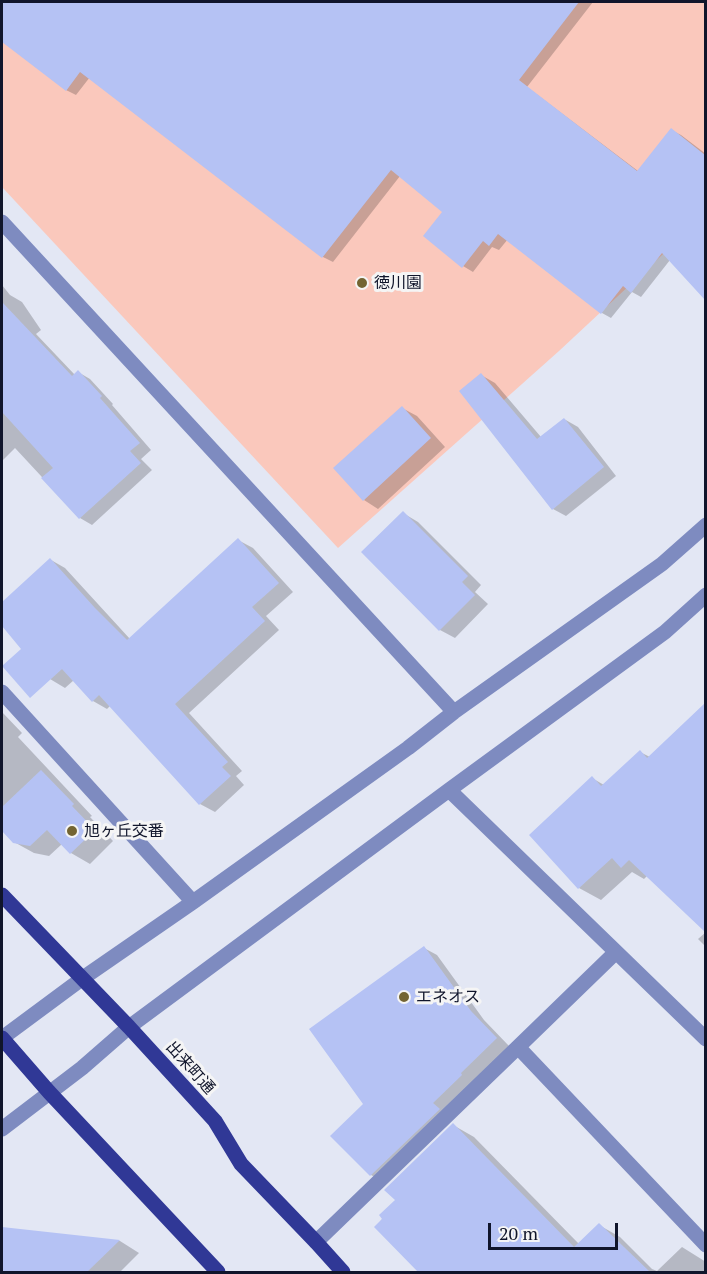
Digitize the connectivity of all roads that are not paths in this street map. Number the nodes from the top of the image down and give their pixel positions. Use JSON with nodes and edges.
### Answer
{"nodes":[{"id":1,"x":2,"y":222,"type":"edge"},
{"id":2,"x":705,"y":525,"type":"edge"},
{"id":3,"x":705,"y":595,"type":"edge"},
{"id":4,"x":2,"y":692,"type":"edge"},
{"id":5,"x":454,"y":712,"type":"junction"},
{"id":6,"x":448,"y":790,"type":"junction"},
{"id":7,"x":2,"y":895,"type":"edge"},
{"id":8,"x":193,"y":902,"type":"junction"},
{"id":9,"x":616,"y":952,"type":"junction"},
{"id":10,"x":82,"y":978,"type":"junction"},
{"id":11,"x":129,"y":1027,"type":"junction"},
{"id":12,"x":2,"y":1038,"type":"edge"},
{"id":13,"x":705,"y":1039,"type":"edge"},
{"id":14,"x":518,"y":1047,"type":"junction"},
{"id":15,"x":49,"y":1092,"type":"junction"},
{"id":16,"x":2,"y":1129,"type":"edge"},
{"id":17,"x":316,"y":1242,"type":"junction"},
{"id":18,"x":705,"y":1245,"type":"edge"},
{"id":19,"x":218,"y":1272,"type":"edge"},
{"id":20,"x":343,"y":1272,"type":"edge"}],
"edges":[{"from":1,"to":5,"type":"street"},
{"from":2,"to":5,"type":"street"},
{"from":3,"to":6,"type":"street"},
{"from":4,"to":8,"type":"street"},
{"from":5,"to":8,"type":"street"},
{"from":6,"to":9,"type":"street"},
{"from":6,"to":11,"type":"street"},
{"from":7,"to":10,"type":"main road","name":"出来町通"},
{"from":8,"to":10,"type":"street"},
{"from":9,"to":13,"type":"street"},
{"from":9,"to":14,"type":"street"},
{"from":10,"to":11,"type":"main road","name":"出来町通"},
{"from":10,"to":12,"type":"street"},
{"from":11,"to":15,"type":"street"},
{"from":11,"to":17,"type":"main road","name":"出来町通"},
{"from":12,"to":15,"type":"main road"},
{"from":14,"to":17,"type":"street"},
{"from":14,"to":18,"type":"street"},
{"from":15,"to":16,"type":"street"},
{"from":15,"to":19,"type":"main road"},
{"from":17,"to":20,"type":"main road","name":"出来町通"}]}
